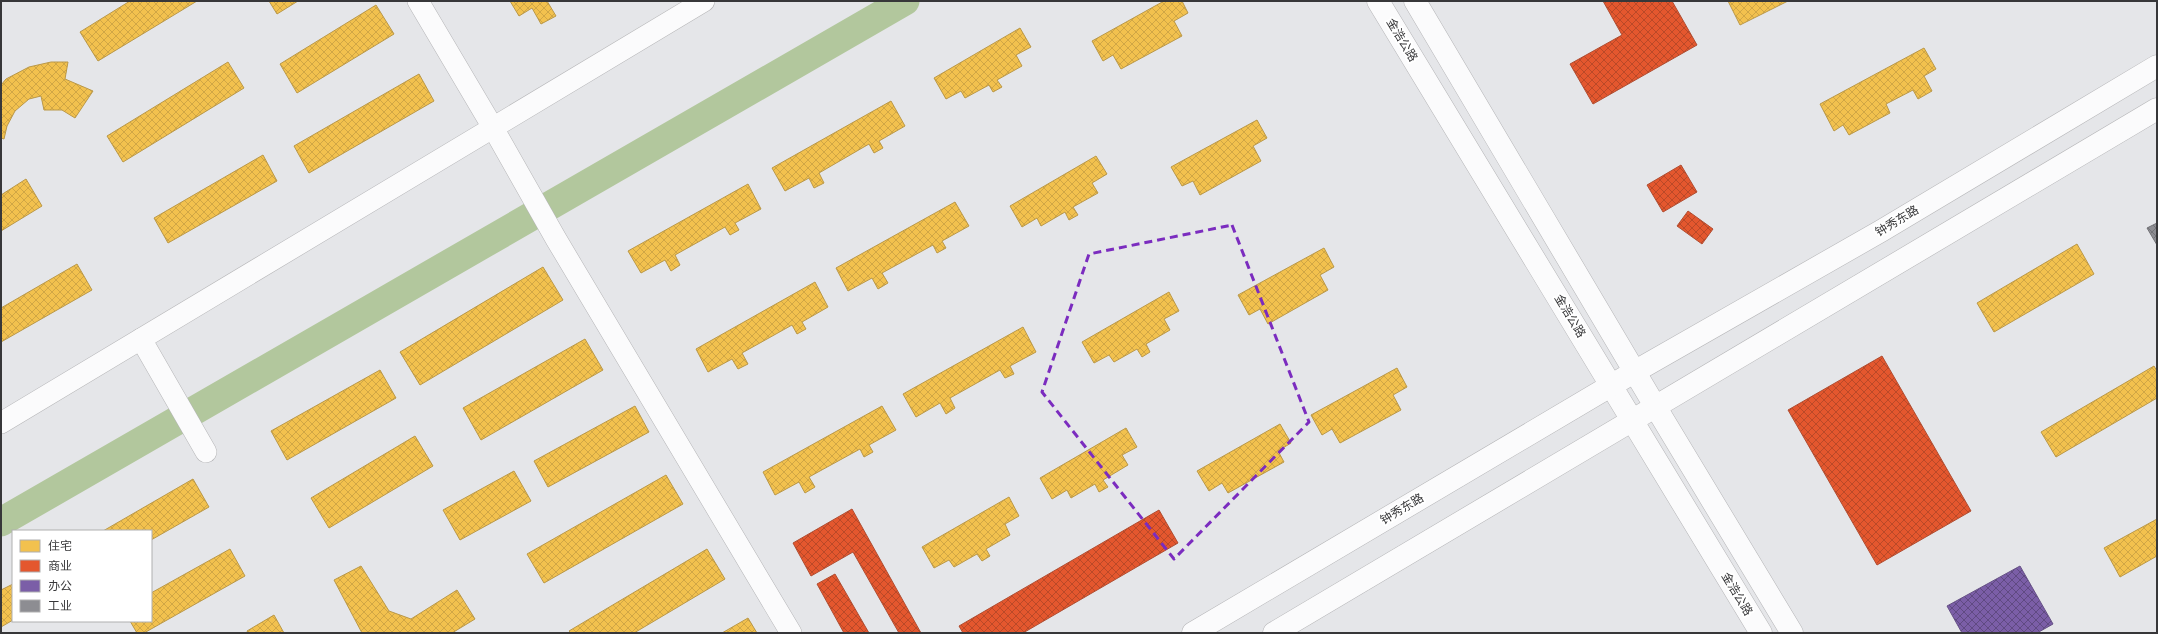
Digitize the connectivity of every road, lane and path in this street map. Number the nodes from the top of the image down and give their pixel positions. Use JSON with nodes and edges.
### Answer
{"nodes":[{"id":1,"x":418,"y":1,"type":"edge"},
{"id":2,"x":704,"y":1,"type":"edge"},
{"id":3,"x":1378,"y":1,"type":"edge"},
{"id":4,"x":1415,"y":1,"type":"edge"},
{"id":5,"x":2157,"y":66,"type":"edge"},
{"id":6,"x":2157,"y":109,"type":"edge"},
{"id":7,"x":492,"y":126,"type":"junction"},
{"id":8,"x":142,"y":339,"type":"junction"},
{"id":9,"x":1634,"y":372,"type":"junction"},
{"id":10,"x":1612,"y":385,"type":"junction"},
{"id":11,"x":1655,"y":406,"type":"junction"},
{"id":12,"x":1633,"y":419,"type":"junction"},
{"id":13,"x":1,"y":424,"type":"edge"},
{"id":14,"x":203,"y":448,"type":"dead end"},
{"id":15,"x":790,"y":633,"type":"edge"},
{"id":16,"x":1193,"y":633,"type":"edge"},
{"id":17,"x":1274,"y":633,"type":"edge"},
{"id":18,"x":1761,"y":633,"type":"edge"},
{"id":19,"x":1792,"y":633,"type":"edge"}],
"edges":[{"from":1,"to":7,"type":"street"},
{"from":2,"to":7,"type":"street"},
{"from":3,"to":10,"type":"main road","name":"金浩公路"},
{"from":4,"to":9,"type":"main road"},
{"from":5,"to":9,"type":"main road","name":"钟秀东路"},
{"from":6,"to":11,"type":"main road"},
{"from":7,"to":8,"type":"street"},
{"from":7,"to":15,"type":"street"},
{"from":8,"to":13,"type":"street"},
{"from":8,"to":14,"type":"street"},
{"from":9,"to":10,"type":"main road","name":"钟秀东路"},
{"from":9,"to":11,"type":"main road"},
{"from":10,"to":12,"type":"main road","name":"金浩公路"},
{"from":10,"to":16,"type":"main road","name":"钟秀东路"},
{"from":11,"to":12,"type":"main road"},
{"from":11,"to":19,"type":"main road"},
{"from":12,"to":17,"type":"main road"},
{"from":12,"to":18,"type":"main road","name":"金浩公路"}]}
